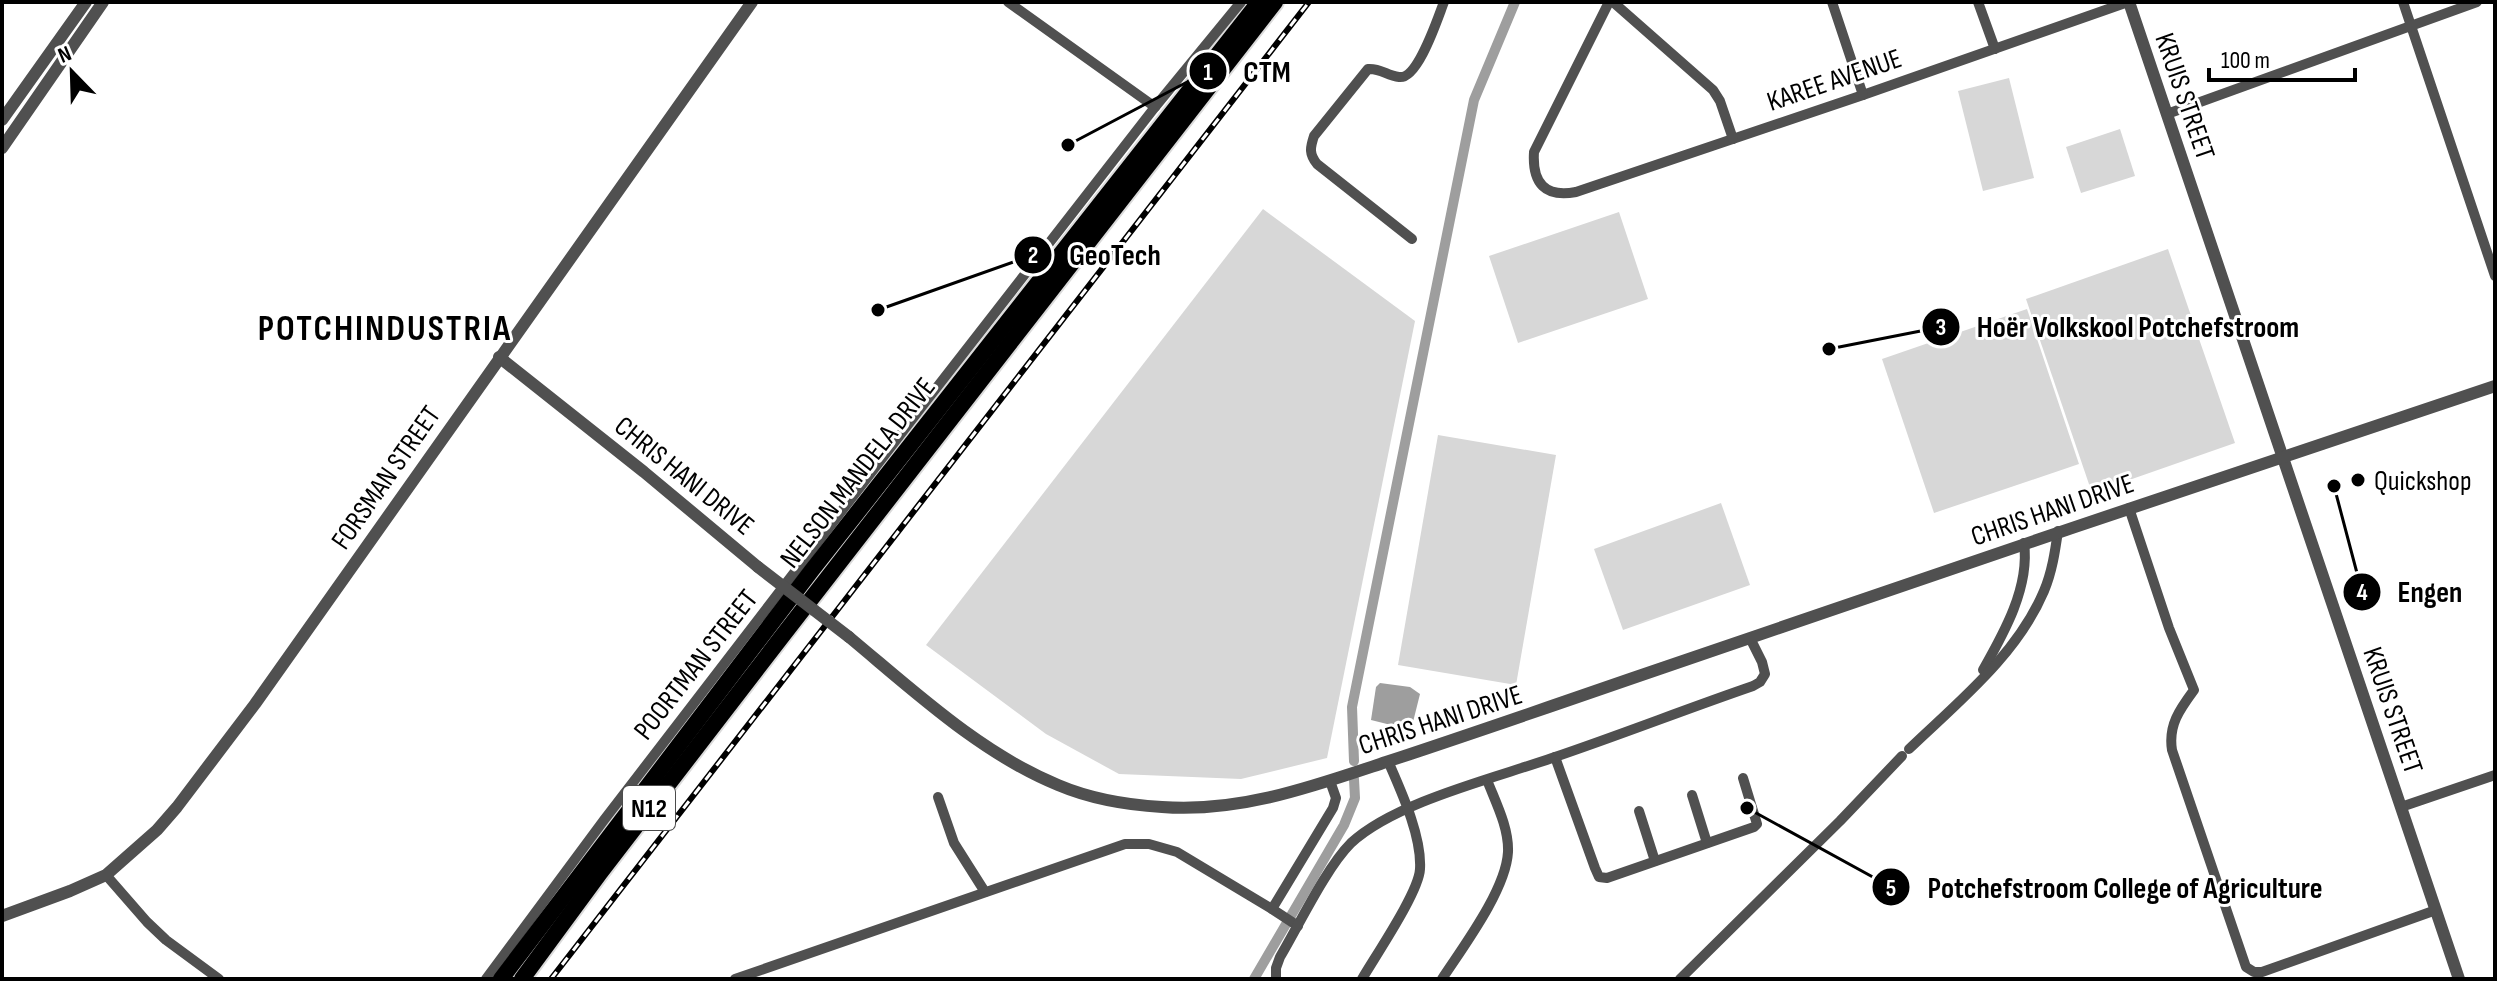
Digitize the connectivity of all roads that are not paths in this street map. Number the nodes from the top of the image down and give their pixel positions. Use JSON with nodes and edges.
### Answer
{"nodes":[{"id":1,"x":86,"y":2,"type":"edge"},
{"id":2,"x":103,"y":2,"type":"edge"},
{"id":3,"x":752,"y":2,"type":"edge"},
{"id":4,"x":1008,"y":2,"type":"edge"},
{"id":5,"x":1241,"y":2,"type":"edge"},
{"id":6,"x":1259,"y":2,"type":"edge"},
{"id":7,"x":1275,"y":2,"type":"edge"},
{"id":8,"x":1444,"y":2,"type":"edge"},
{"id":9,"x":1611,"y":2,"type":"edge"},
{"id":10,"x":1832,"y":2,"type":"edge"},
{"id":11,"x":1978,"y":2,"type":"edge"},
{"id":12,"x":2128,"y":2,"type":"edge"},
{"id":13,"x":2403,"y":2,"type":"edge"},
{"id":14,"x":2477,"y":2,"type":"edge"},
{"id":15,"x":2411,"y":25,"type":"junction"},
{"id":16,"x":1995,"y":49,"type":"junction"},
{"id":17,"x":45,"y":60,"type":"junction"},
{"id":18,"x":57,"y":68,"type":"junction"},
{"id":19,"x":1863,"y":95,"type":"junction"},
{"id":20,"x":1155,"y":107,"type":"junction"},
{"id":21,"x":2167,"y":114,"type":"junction"},
{"id":22,"x":2,"y":120,"type":"edge"},
{"id":23,"x":1733,"y":139,"type":"junction"},
{"id":24,"x":2,"y":148,"type":"edge"},
{"id":25,"x":1412,"y":239,"type":"dead end"},
{"id":26,"x":2495,"y":276,"type":"edge"},
{"id":27,"x":499,"y":357,"type":"junction"},
{"id":28,"x":2495,"y":386,"type":"edge"},
{"id":29,"x":2283,"y":457,"type":"junction"},
{"id":30,"x":2129,"y":508,"type":"junction"},
{"id":31,"x":2058,"y":531,"type":"junction"},
{"id":32,"x":2024,"y":543,"type":"junction"},
{"id":33,"x":1750,"y":638,"type":"junction"},
{"id":34,"x":1974,"y":686,"type":"junction"},
{"id":35,"x":1555,"y":757,"type":"junction"},
{"id":36,"x":1388,"y":761,"type":"junction"},
{"id":37,"x":2495,"y":775,"type":"edge"},
{"id":38,"x":1743,"y":778,"type":"dead end"},
{"id":39,"x":1487,"y":780,"type":"junction"},
{"id":40,"x":1330,"y":781,"type":"junction"},
{"id":41,"x":1692,"y":795,"type":"dead end"},
{"id":42,"x":938,"y":797,"type":"dead end"},
{"id":43,"x":1408,"y":807,"type":"junction"},
{"id":44,"x":2401,"y":807,"type":"junction"},
{"id":45,"x":1639,"y":811,"type":"dead end"},
{"id":46,"x":1707,"y":843,"type":"junction"},
{"id":47,"x":1655,"y":861,"type":"junction"},
{"id":48,"x":106,"y":875,"type":"junction"},
{"id":49,"x":985,"y":892,"type":"junction"},
{"id":50,"x":1272,"y":909,"type":"junction"},
{"id":51,"x":2436,"y":910,"type":"junction"},
{"id":52,"x":6,"y":914,"type":"edge"},
{"id":53,"x":2,"y":922,"type":"edge"},
{"id":54,"x":1292,"y":922,"type":"junction"},
{"id":55,"x":219,"y":979,"type":"edge"},
{"id":56,"x":486,"y":979,"type":"edge"},
{"id":57,"x":501,"y":979,"type":"edge"},
{"id":58,"x":522,"y":979,"type":"edge"},
{"id":59,"x":735,"y":979,"type":"edge"},
{"id":60,"x":1276,"y":979,"type":"edge"},
{"id":61,"x":1362,"y":979,"type":"edge"},
{"id":62,"x":1442,"y":979,"type":"edge"},
{"id":63,"x":1680,"y":979,"type":"edge"},
{"id":64,"x":2459,"y":979,"type":"edge"}],
"edges":[{"from":1,"to":17,"type":"street"},
{"from":2,"to":18,"type":"street"},
{"from":3,"to":27,"type":"street","name":"FORSMAN STREET"},
{"from":4,"to":20,"type":"street"},
{"from":5,"to":20,"type":"street","name":"POORTMAN STREET"},
{"from":6,"to":57,"type":"highway","name":"NELSON MANDELA DRIVE","number":"N12"},
{"from":7,"to":58,"type":"highway","name":"NELSON MANDELA DRIVE","number":"N12"},
{"from":8,"to":25,"type":"street"},
{"from":9,"to":23,"type":"street"},
{"from":9,"to":23,"type":"street","name":"KAREE AVENUE"},
{"from":10,"to":19,"type":"street"},
{"from":11,"to":16,"type":"street"},
{"from":12,"to":16,"type":"street","name":"KAREE AVENUE"},
{"from":12,"to":21,"type":"street","name":"KRUIS STREET"},
{"from":13,"to":15,"type":"street"},
{"from":14,"to":15,"type":"street"},
{"from":15,"to":21,"type":"street"},
{"from":15,"to":26,"type":"street"},
{"from":16,"to":19,"type":"street","name":"KAREE AVENUE"},
{"from":17,"to":18,"type":"street"},
{"from":17,"to":22,"type":"street"},
{"from":18,"to":24,"type":"street"},
{"from":19,"to":23,"type":"street","name":"KAREE AVENUE"},
{"from":20,"to":56,"type":"street","name":"POORTMAN STREET"},
{"from":21,"to":29,"type":"street","name":"KRUIS STREET"},
{"from":27,"to":40,"type":"street","name":"CHRIS HANI DRIVE","bridge":true},
{"from":27,"to":48,"type":"street","name":"FORSMAN STREET"},
{"from":28,"to":29,"type":"street","name":"CHRIS HANI DRIVE"},
{"from":29,"to":30,"type":"street","name":"CHRIS HANI DRIVE"},
{"from":29,"to":44,"type":"street","name":"KRUIS STREET"},
{"from":30,"to":31,"type":"street","name":"CHRIS HANI DRIVE"},
{"from":30,"to":51,"type":"street"},
{"from":31,"to":32,"type":"street","name":"CHRIS HANI DRIVE"},
{"from":31,"to":34,"type":"street"},
{"from":32,"to":33,"type":"street","name":"CHRIS HANI DRIVE"},
{"from":32,"to":34,"type":"street"},
{"from":33,"to":35,"type":"street"},
{"from":33,"to":36,"type":"street","name":"CHRIS HANI DRIVE"},
{"from":34,"to":63,"type":"street"},
{"from":35,"to":39,"type":"street"},
{"from":35,"to":47,"type":"street"},
{"from":36,"to":40,"type":"street","name":"CHRIS HANI DRIVE"},
{"from":36,"to":43,"type":"street"},
{"from":37,"to":44,"type":"street"},
{"from":38,"to":46,"type":"street"},
{"from":39,"to":43,"type":"street"},
{"from":39,"to":62,"type":"street"},
{"from":40,"to":50,"type":"street"},
{"from":41,"to":46,"type":"street"},
{"from":42,"to":49,"type":"street"},
{"from":43,"to":54,"type":"street"},
{"from":43,"to":61,"type":"street"},
{"from":44,"to":51,"type":"street","name":"KRUIS STREET"},
{"from":45,"to":47,"type":"street"},
{"from":46,"to":47,"type":"street"},
{"from":48,"to":52,"type":"street","name":"FORSMAN STREET"},
{"from":48,"to":55,"type":"street"},
{"from":49,"to":50,"type":"street"},
{"from":49,"to":59,"type":"street"},
{"from":50,"to":54,"type":"street"},
{"from":51,"to":64,"type":"street","name":"KRUIS STREET"},
{"from":52,"to":53,"type":"street"},
{"from":54,"to":60,"type":"street"}]}
